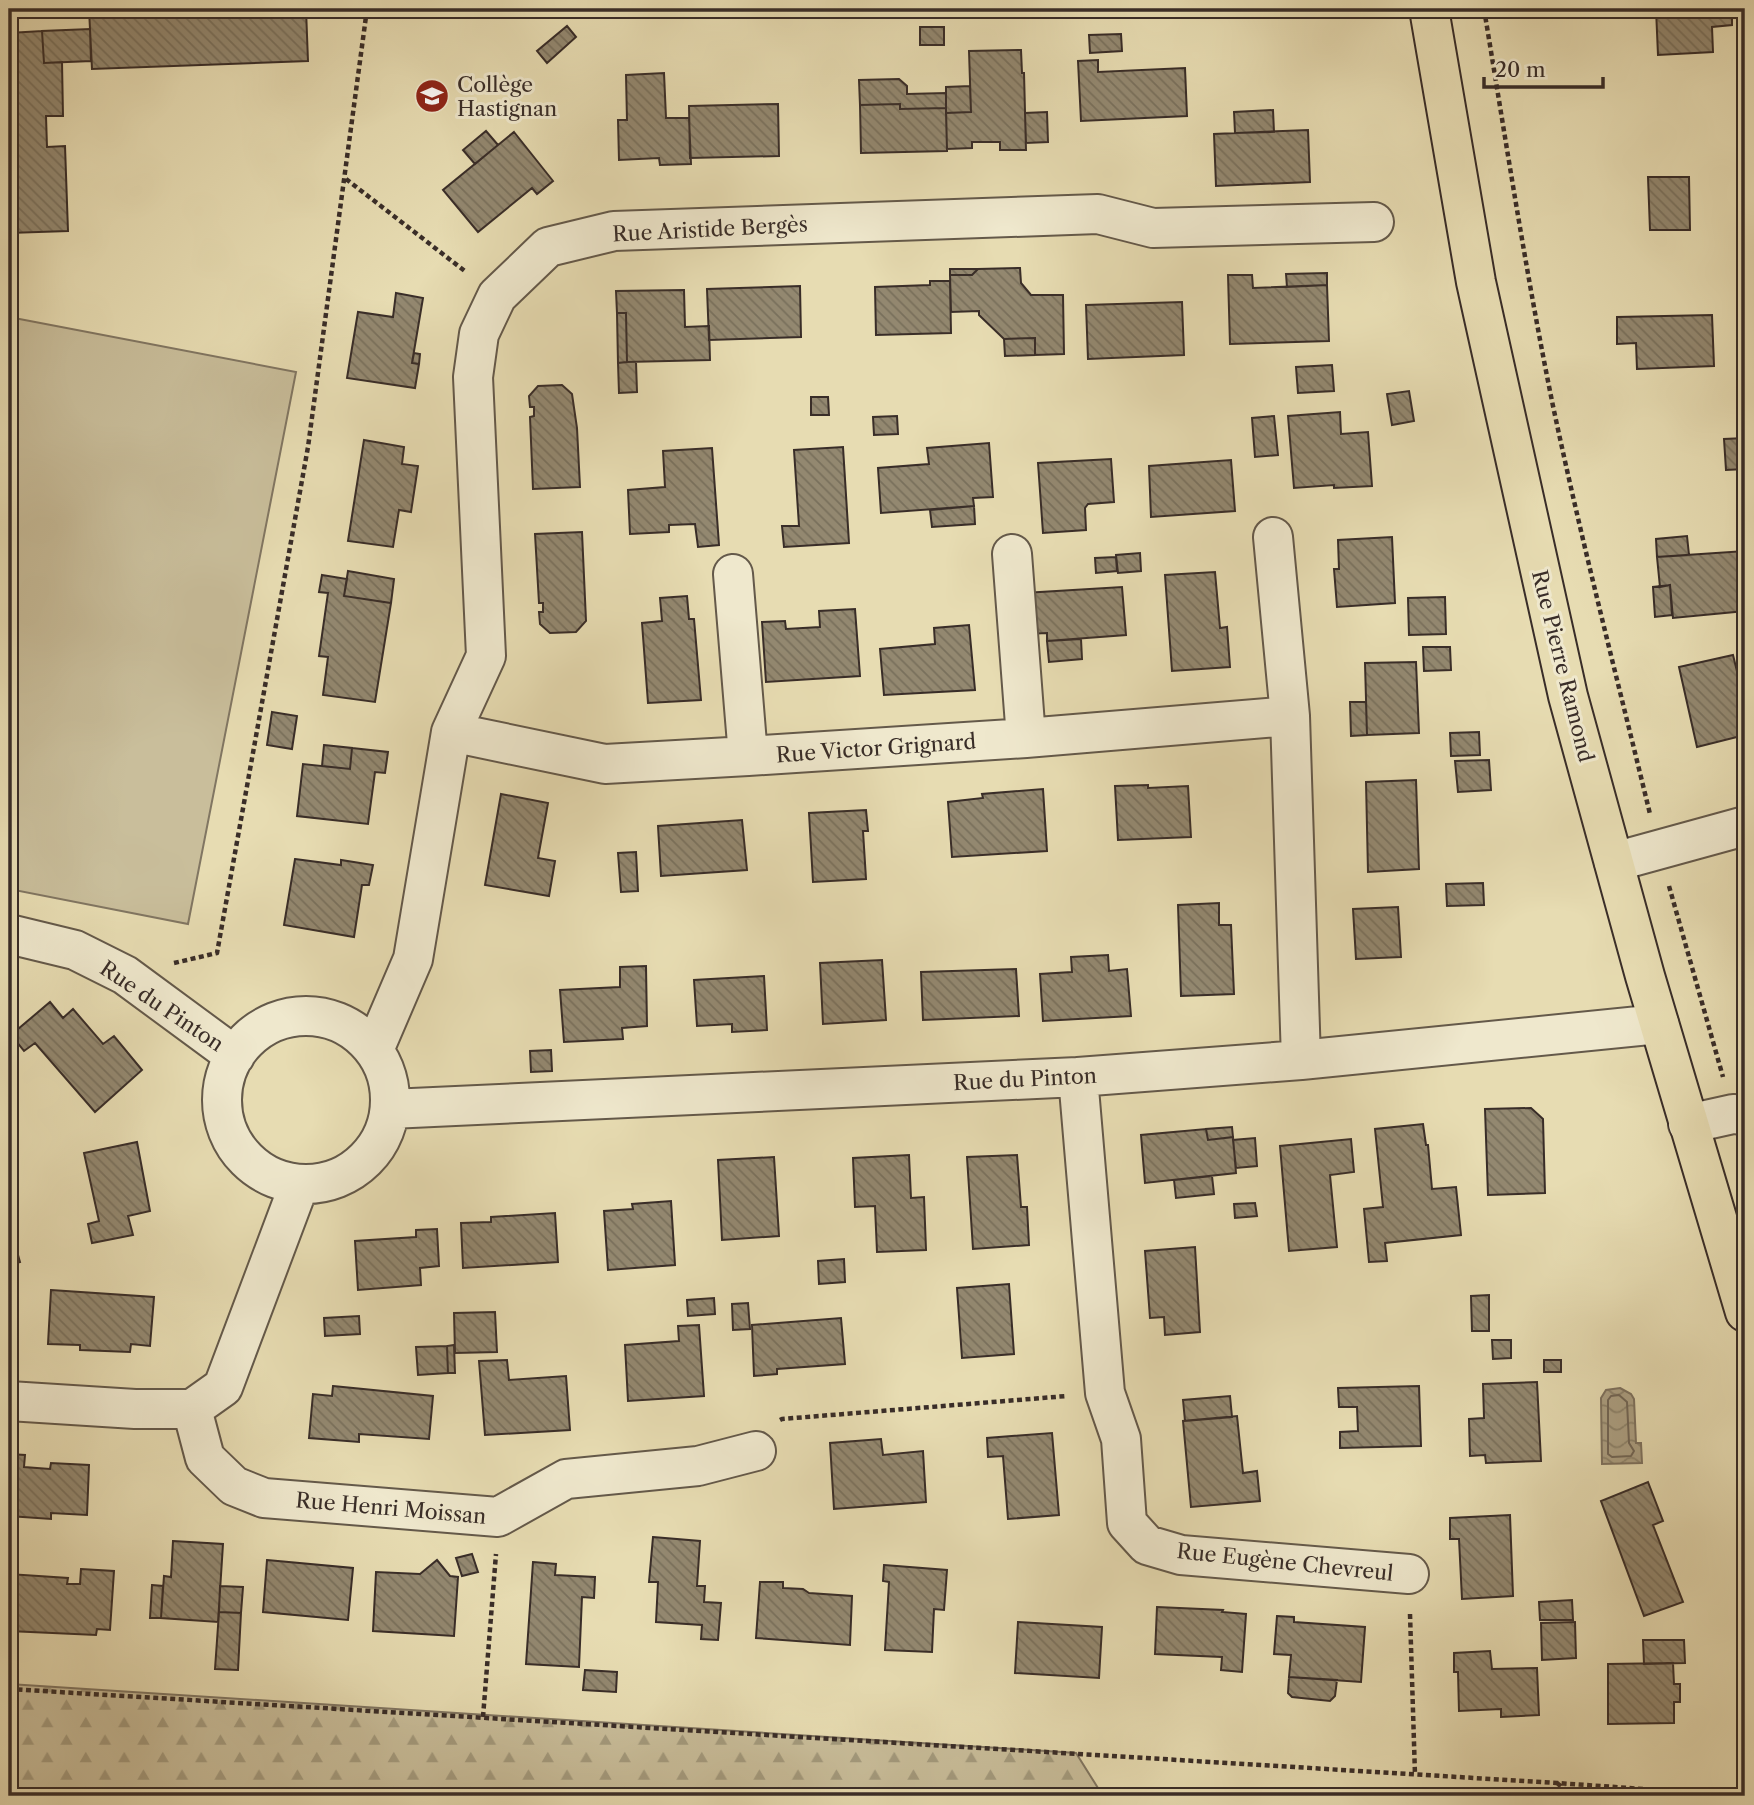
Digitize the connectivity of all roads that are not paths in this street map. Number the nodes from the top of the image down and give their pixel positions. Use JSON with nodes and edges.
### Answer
{"nodes":[{"id":1,"x":1429,"y":9,"type":"edge"},
{"id":2,"x":1374,"y":222,"type":"dead end"},
{"id":3,"x":1273,"y":537,"type":"dead end"},
{"id":4,"x":1012,"y":554,"type":"dead end"},
{"id":5,"x":733,"y":574,"type":"dead end"},
{"id":6,"x":1290,"y":716,"type":"junction"},
{"id":7,"x":451,"y":732,"type":"junction"},
{"id":8,"x":1026,"y":738,"type":"junction"},
{"id":9,"x":748,"y":756,"type":"junction"},
{"id":10,"x":1745,"y":826,"type":"edge"},
{"id":11,"x":1614,"y":862,"type":"junction"},
{"id":12,"x":9,"y":934,"type":"edge"},
{"id":13,"x":1659,"y":1024,"type":"junction"},
{"id":14,"x":374,"y":1050,"type":"junction"},
{"id":15,"x":235,"y":1056,"type":"junction"},
{"id":16,"x":1301,"y":1060,"type":"junction"},
{"id":17,"x":1078,"y":1077,"type":"junction"},
{"id":18,"x":390,"y":1109,"type":"junction"},
{"id":19,"x":1739,"y":1114,"type":"edge"},
{"id":20,"x":1688,"y":1124,"type":"junction"},
{"id":21,"x":299,"y":1185,"type":"junction"},
{"id":22,"x":1745,"y":1312,"type":"edge"},
{"id":23,"x":9,"y":1401,"type":"edge"},
{"id":24,"x":192,"y":1409,"type":"junction"},
{"id":25,"x":756,"y":1451,"type":"road end"},
{"id":26,"x":1409,"y":1574,"type":"road end"}],
"edges":[{"from":1,"to":11,"type":"main road","name":"Rue Pierre Ramond"},
{"from":2,"to":7,"type":"street","name":"Rue Aristide Bergès"},
{"from":3,"to":6,"type":"street"},
{"from":4,"to":8,"type":"street"},
{"from":5,"to":9,"type":"street"},
{"from":6,"to":8,"type":"street","name":"Rue Victor Grignard"},
{"from":6,"to":16,"type":"street"},
{"from":7,"to":9,"type":"street","name":"Rue Victor Grignard"},
{"from":7,"to":14,"type":"street"},
{"from":8,"to":9,"type":"street","name":"Rue Victor Grignard"},
{"from":10,"to":11,"type":"street"},
{"from":11,"to":13,"type":"main road","name":"Rue Pierre Ramond"},
{"from":12,"to":15,"type":"street","name":"Rue du Pinton"},
{"from":13,"to":16,"type":"street","name":"Rue du Pinton"},
{"from":13,"to":20,"type":"main road","name":"Rue Pierre Ramond"},
{"from":14,"to":15,"type":"street","name":"Rue du Pinton"},
{"from":14,"to":18,"type":"street","name":"Rue du Pinton"},
{"from":15,"to":21,"type":"street","name":"Rue du Pinton"},
{"from":16,"to":17,"type":"street","name":"Rue du Pinton"},
{"from":17,"to":18,"type":"street","name":"Rue du Pinton"},
{"from":17,"to":26,"type":"street","name":"Rue Eugène Chevreul"},
{"from":18,"to":21,"type":"street","name":"Rue du Pinton"},
{"from":19,"to":20,"type":"street"},
{"from":20,"to":22,"type":"main road","name":"Rue Pierre Ramond"},
{"from":21,"to":24,"type":"street"},
{"from":23,"to":24,"type":"street"},
{"from":24,"to":25,"type":"street","name":"Rue Henri Moissan"}]}
